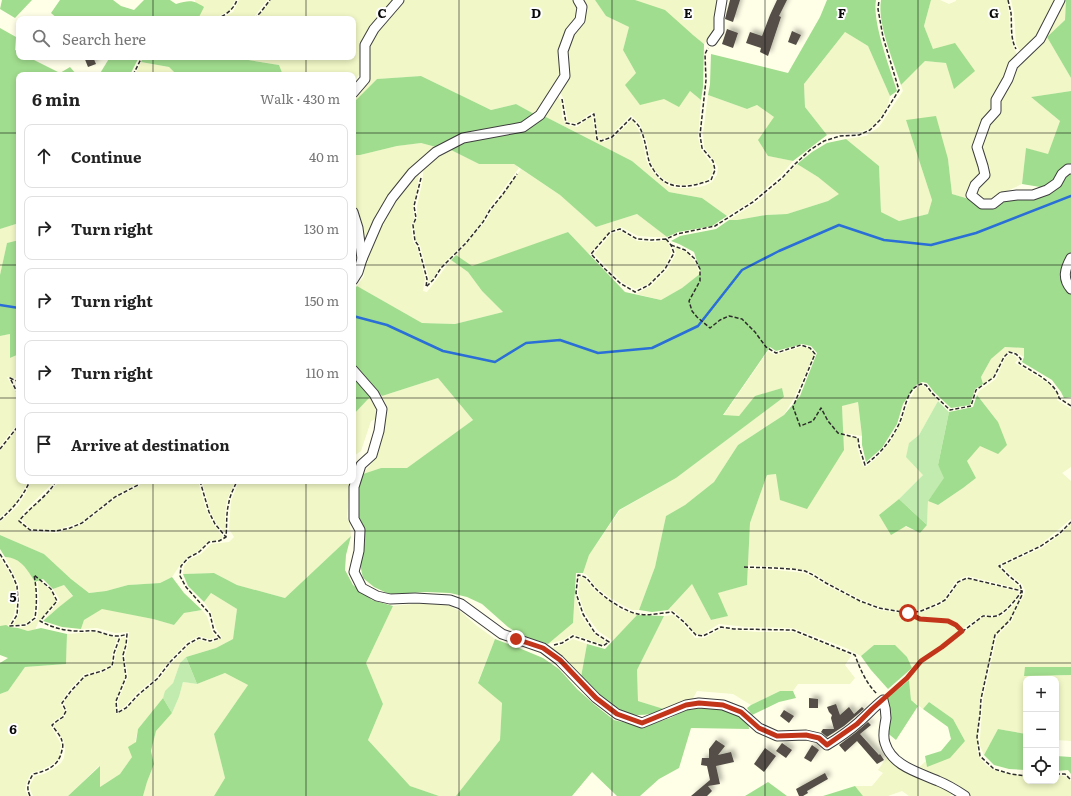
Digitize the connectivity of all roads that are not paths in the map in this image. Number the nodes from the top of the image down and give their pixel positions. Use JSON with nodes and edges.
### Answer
{"nodes":[{"id":1,"x":399,"y":0,"type":"edge"},
{"id":2,"x":578,"y":0,"type":"edge"},
{"id":3,"x":722,"y":0,"type":"edge"},
{"id":4,"x":1060,"y":0,"type":"edge"},
{"id":5,"x":712,"y":41,"type":"road end"},
{"id":6,"x":356,"y":90,"type":"edge"},
{"id":7,"x":1071,"y":169,"type":"edge"},
{"id":8,"x":356,"y":222,"type":"edge"},
{"id":9,"x":1071,"y":258,"type":"edge"},
{"id":10,"x":362,"y":259,"type":"junction"},
{"id":11,"x":356,"y":275,"type":"edge"},
{"id":12,"x":1071,"y":289,"type":"edge"},
{"id":13,"x":356,"y":373,"type":"edge"},
{"id":14,"x":356,"y":481,"type":"edge"},
{"id":15,"x":355,"y":484,"type":"edge"},
{"id":16,"x":965,"y":796,"type":"edge"}],
"edges":[{"from":1,"to":6,"type":"street"},
{"from":2,"to":10,"type":"street"},
{"from":3,"to":5,"type":"street"},
{"from":4,"to":7,"type":"street"},
{"from":8,"to":10,"type":"street"},
{"from":9,"to":12,"type":"street"},
{"from":10,"to":11,"type":"street"},
{"from":13,"to":14,"type":"street"},
{"from":15,"to":16,"type":"street"}]}
